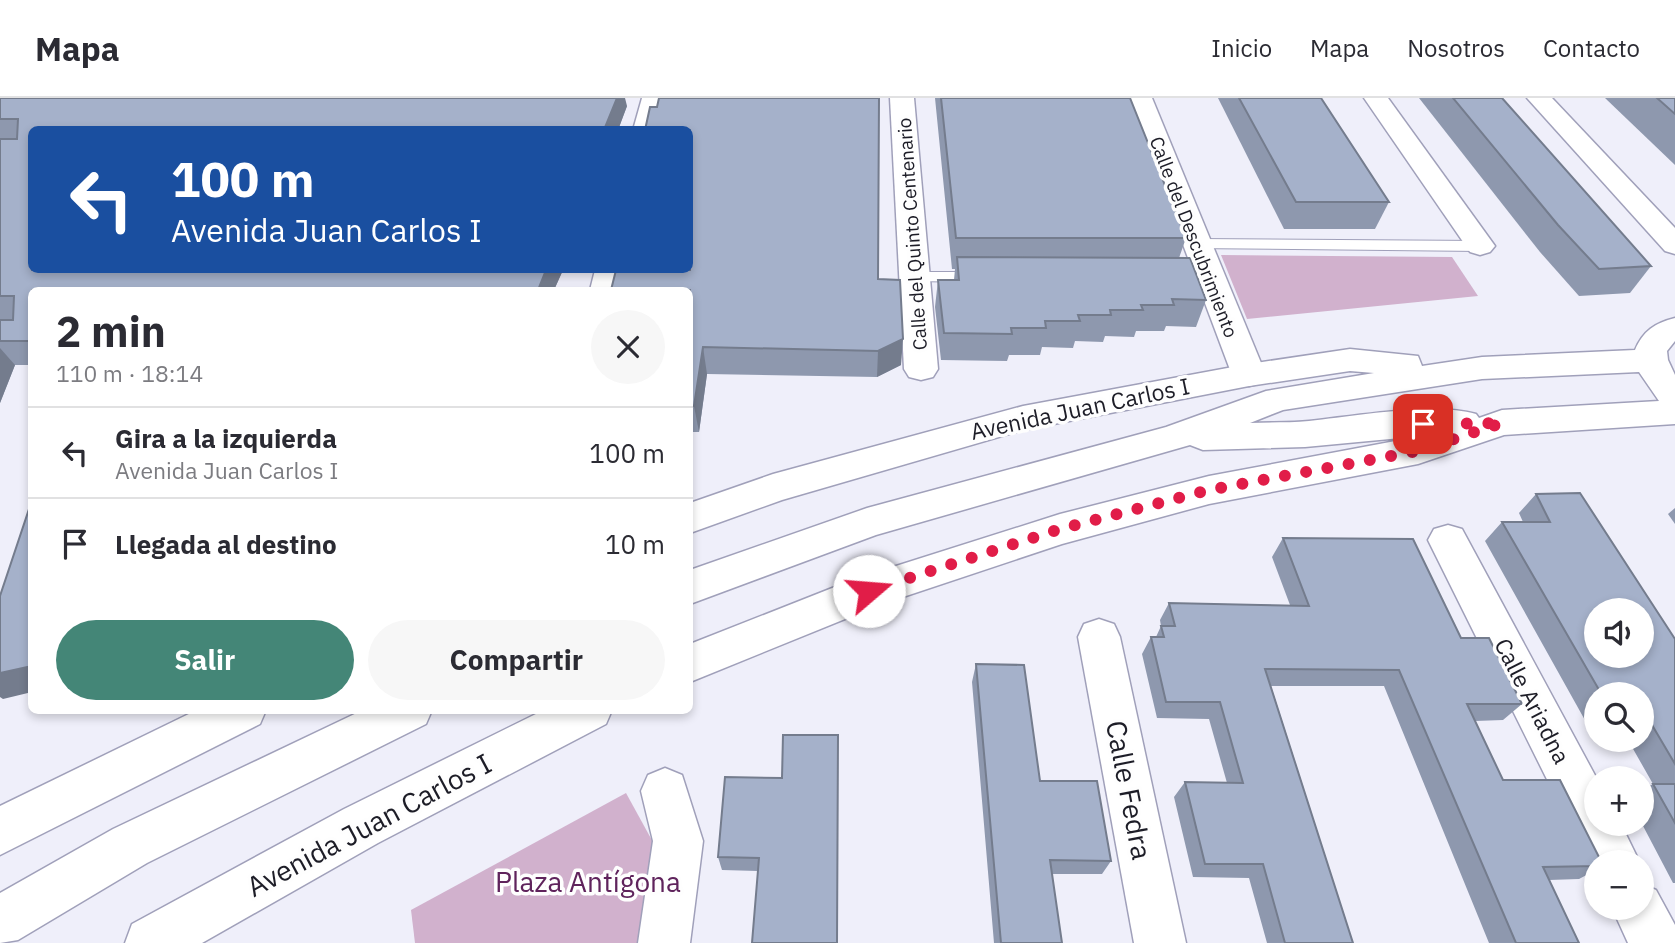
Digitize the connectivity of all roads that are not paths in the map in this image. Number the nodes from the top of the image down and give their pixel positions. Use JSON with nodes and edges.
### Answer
{"nodes":[{"id":1,"x":654,"y":98,"type":"edge"},
{"id":2,"x":902,"y":98,"type":"edge"},
{"id":3,"x":1140,"y":98,"type":"edge"},
{"id":4,"x":1376,"y":98,"type":"edge"},
{"id":5,"x":1539,"y":98,"type":"edge"},
{"id":6,"x":647,"y":126,"type":"edge"},
{"id":7,"x":1197,"y":244,"type":"junction"},
{"id":8,"x":1675,"y":245,"type":"edge"},
{"id":9,"x":1480,"y":246,"type":"joint"},
{"id":10,"x":915,"y":277,"type":"junction"},
{"id":11,"x":1009,"y":277,"type":"edge"},
{"id":12,"x":1675,"y":328,"type":"edge"},
{"id":13,"x":1650,"y":360,"type":"junction"},
{"id":14,"x":1482,"y":368,"type":"junction"},
{"id":15,"x":921,"y":369,"type":"dead end"},
{"id":16,"x":1250,"y":375,"type":"junction"},
{"id":17,"x":1675,"y":397,"type":"edge"},
{"id":18,"x":1675,"y":412,"type":"edge"},
{"id":19,"x":1502,"y":423,"type":"junction"},
{"id":20,"x":1173,"y":438,"type":"junction"},
{"id":21,"x":693,"y":517,"type":"edge"},
{"id":22,"x":1448,"y":540,"type":"dead end"},
{"id":23,"x":693,"y":586,"type":"edge"},
{"id":24,"x":1099,"y":637,"type":"dead end"},
{"id":25,"x":693,"y":662,"type":"edge"},
{"id":26,"x":236,"y":714,"type":"edge"},
{"id":27,"x":402,"y":714,"type":"edge"},
{"id":28,"x":582,"y":714,"type":"edge"},
{"id":29,"x":665,"y":791,"type":"dead end"},
{"id":30,"x":0,"y":831,"type":"edge"},
{"id":31,"x":1608,"y":850,"type":"edge"},
{"id":32,"x":1644,"y":920,"type":"edge"},
{"id":33,"x":0,"y":922,"type":"edge"},
{"id":34,"x":151,"y":943,"type":"edge"},
{"id":35,"x":664,"y":943,"type":"edge"},
{"id":36,"x":1160,"y":943,"type":"edge"},
{"id":37,"x":1656,"y":943,"type":"edge"}],
"edges":[{"from":1,"to":6,"type":"main road"},
{"from":2,"to":10,"type":"main road","name":"Calle del Quinto Centenario"},
{"from":3,"to":7,"type":"main road","name":"Calle del Descubrimiento"},
{"from":4,"to":9,"type":"main road"},
{"from":5,"to":8,"type":"main road"},
{"from":7,"to":9,"type":"lane"},
{"from":7,"to":16,"type":"main road","name":"Calle del Descubrimiento"},
{"from":10,"to":11,"type":"lane"},
{"from":10,"to":15,"type":"main road","name":"Calle del Quinto Centenario"},
{"from":12,"to":13,"type":"main road"},
{"from":13,"to":14,"type":"main road","name":"Avenida Juan Carlos I"},
{"from":13,"to":17,"type":"main road"},
{"from":14,"to":16,"type":"main road","name":"Avenida Juan Carlos I"},
{"from":14,"to":20,"type":"main road","name":"Avenida Juan Carlos I"},
{"from":16,"to":21,"type":"main road","name":"Avenida Juan Carlos I"},
{"from":18,"to":19,"type":"main road","name":"Avenida Juan Carlos I"},
{"from":19,"to":20,"type":"main road","name":"Avenida Juan Carlos I"},
{"from":19,"to":25,"type":"main road","name":"Avenida Juan Carlos I"},
{"from":20,"to":23,"type":"main road","name":"Avenida Juan Carlos I"},
{"from":22,"to":31,"type":"main road","name":"Calle Ariadna"},
{"from":24,"to":36,"type":"main road","name":"Calle Fedra"},
{"from":26,"to":30,"type":"main road"},
{"from":27,"to":33,"type":"main road"},
{"from":28,"to":34,"type":"main road","name":"Avenida Juan Carlos I"},
{"from":29,"to":35,"type":"main road"},
{"from":32,"to":37,"type":"main road"}]}
